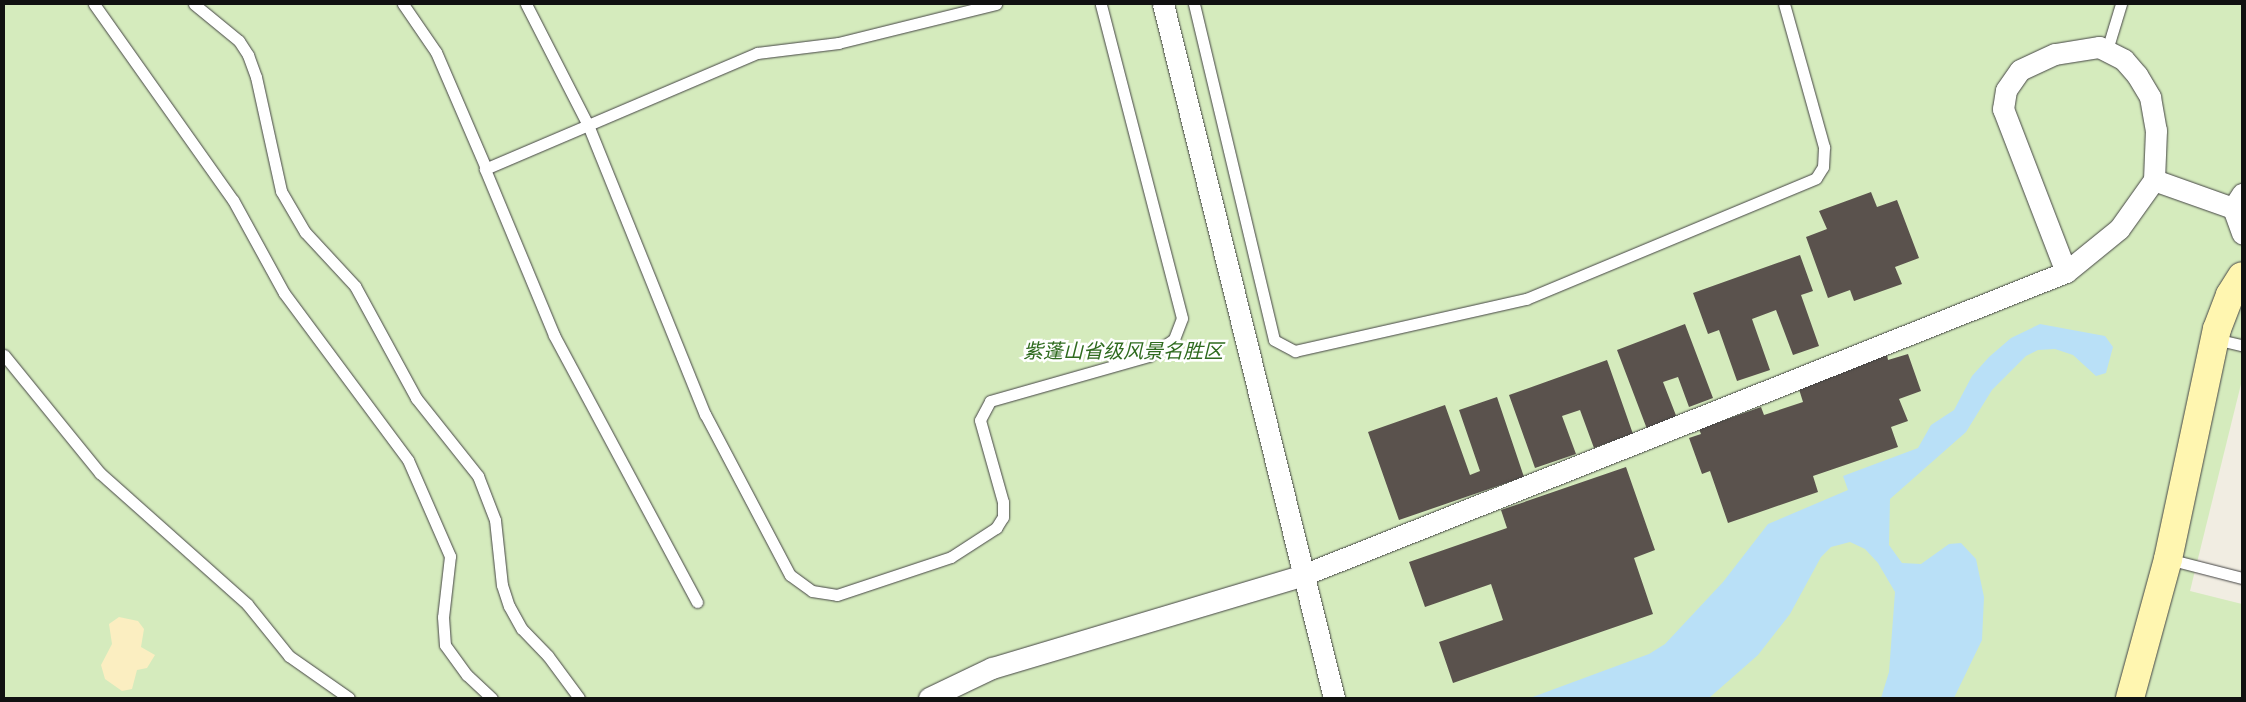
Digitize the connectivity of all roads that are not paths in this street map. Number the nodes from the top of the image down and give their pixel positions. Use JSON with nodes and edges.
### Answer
{"nodes":[{"id":1,"x":94,"y":4,"type":"edge"},
{"id":2,"x":194,"y":4,"type":"edge"},
{"id":3,"x":403,"y":4,"type":"edge"},
{"id":4,"x":526,"y":4,"type":"edge"},
{"id":5,"x":996,"y":4,"type":"edge"},
{"id":6,"x":1101,"y":4,"type":"edge"},
{"id":7,"x":1163,"y":4,"type":"edge"},
{"id":8,"x":1194,"y":4,"type":"edge"},
{"id":9,"x":1784,"y":4,"type":"edge"},
{"id":10,"x":2121,"y":4,"type":"edge"},
{"id":11,"x":2107,"y":50,"type":"junction"},
{"id":12,"x":588,"y":125,"type":"junction"},
{"id":13,"x":486,"y":168,"type":"junction"},
{"id":14,"x":2154,"y":180,"type":"junction"},
{"id":15,"x":2237,"y":201,"type":"edge"},
{"id":16,"x":2242,"y":234,"type":"edge"},
{"id":17,"x":2066,"y":272,"type":"junction"},
{"id":18,"x":2242,"y":276,"type":"edge"},
{"id":19,"x":2215,"y":339,"type":"junction"},
{"id":20,"x":2242,"y":345,"type":"edge"},
{"id":21,"x":4,"y":355,"type":"edge"},
{"id":22,"x":2168,"y":559,"type":"junction"},
{"id":23,"x":1303,"y":575,"type":"junction"},
{"id":24,"x":2242,"y":578,"type":"edge"},
{"id":25,"x":697,"y":602,"type":"dead end"},
{"id":26,"x":349,"y":698,"type":"edge"},
{"id":27,"x":492,"y":698,"type":"edge"},
{"id":28,"x":579,"y":698,"type":"edge"},
{"id":29,"x":929,"y":698,"type":"edge"},
{"id":30,"x":1334,"y":698,"type":"edge"},
{"id":31,"x":2130,"y":698,"type":"edge"}],
"edges":[{"from":1,"to":27,"type":"lane"},
{"from":2,"to":28,"type":"lane"},
{"from":3,"to":13,"type":"lane"},
{"from":4,"to":12,"type":"lane"},
{"from":5,"to":12,"type":"lane"},
{"from":6,"to":12,"type":"lane"},
{"from":7,"to":23,"type":"street"},
{"from":8,"to":9,"type":"lane"},
{"from":10,"to":11,"type":"lane"},
{"from":11,"to":14,"type":"street"},
{"from":11,"to":17,"type":"street"},
{"from":12,"to":13,"type":"lane"},
{"from":13,"to":25,"type":"lane"},
{"from":14,"to":15,"type":"street"},
{"from":14,"to":17,"type":"street"},
{"from":15,"to":16,"type":"street"},
{"from":17,"to":23,"type":"street"},
{"from":18,"to":19,"type":"street"},
{"from":19,"to":20,"type":"lane"},
{"from":19,"to":22,"type":"street"},
{"from":21,"to":26,"type":"lane"},
{"from":22,"to":24,"type":"lane"},
{"from":22,"to":31,"type":"street"},
{"from":23,"to":29,"type":"street"},
{"from":23,"to":30,"type":"street"}]}
